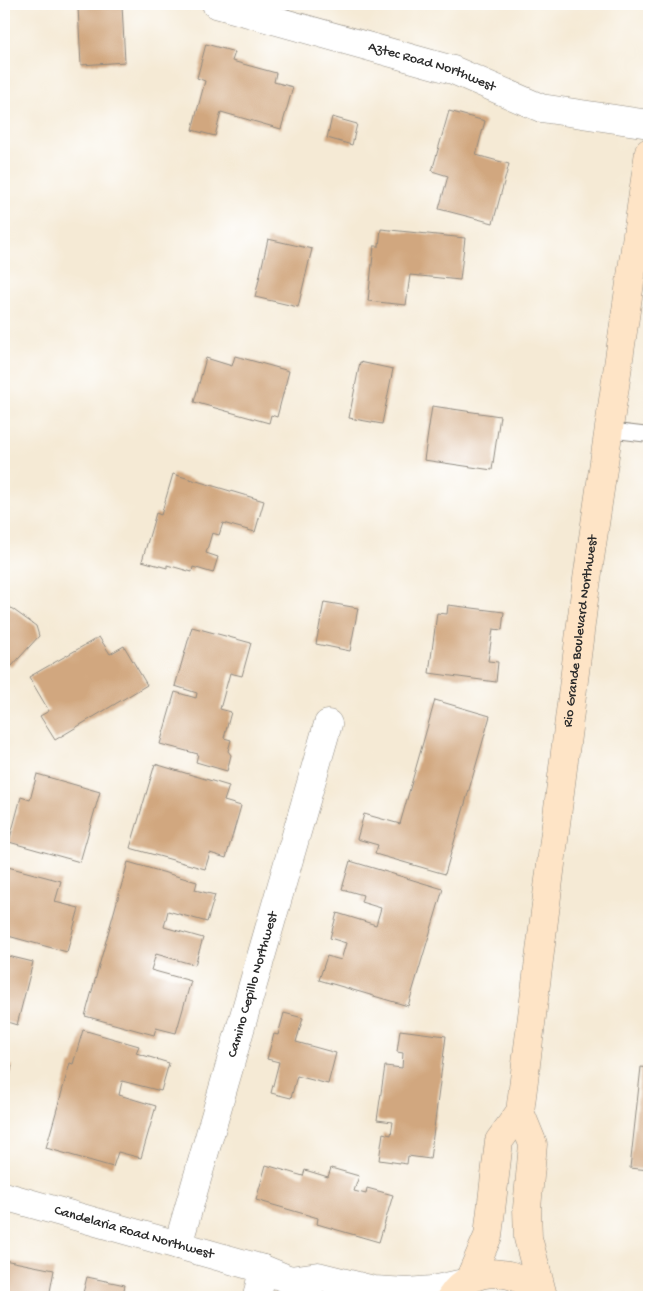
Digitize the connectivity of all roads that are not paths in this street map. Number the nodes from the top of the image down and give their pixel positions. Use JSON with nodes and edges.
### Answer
{"nodes":[{"id":1,"x":216,"y":4,"type":"edge"},
{"id":2,"x":649,"y":124,"type":"edge"},
{"id":3,"x":649,"y":152,"type":"edge"},
{"id":4,"x":608,"y":430,"type":"junction"},
{"id":5,"x":649,"y":434,"type":"edge"},
{"id":6,"x":328,"y":724,"type":"dead end"},
{"id":7,"x":520,"y":1112,"type":"junction"},
{"id":8,"x":4,"y":1196,"type":"edge"},
{"id":9,"x":178,"y":1244,"type":"junction"},
{"id":10,"x":263,"y":1270,"type":"junction"},
{"id":11,"x":290,"y":1280,"type":"junction"},
{"id":12,"x":462,"y":1287,"type":"edge"},
{"id":13,"x":257,"y":1297,"type":"edge"},
{"id":14,"x":310,"y":1297,"type":"edge"},
{"id":15,"x":543,"y":1297,"type":"edge"}],
"edges":[{"from":1,"to":2,"type":"street","name":"Aztec Road Northwest"},
{"from":3,"to":4,"type":"main road","name":"Rio Grande Boulevard Northwest"},
{"from":4,"to":5,"type":"lane"},
{"from":4,"to":7,"type":"main road","name":"Rio Grande Boulevard Northwest"},
{"from":6,"to":9,"type":"street","name":"Camino Cepillo Northwest"},
{"from":7,"to":12,"type":"main road"},
{"from":7,"to":15,"type":"main road"},
{"from":8,"to":9,"type":"street","name":"Candelaria Road Northwest"},
{"from":9,"to":10,"type":"street","name":"Candelaria Road Northwest"},
{"from":10,"to":11,"type":"street","name":"Candelaria Road Northwest"},
{"from":10,"to":13,"type":"street"},
{"from":11,"to":12,"type":"street"},
{"from":11,"to":14,"type":"street"},
{"from":12,"to":15,"type":"main road"}]}
